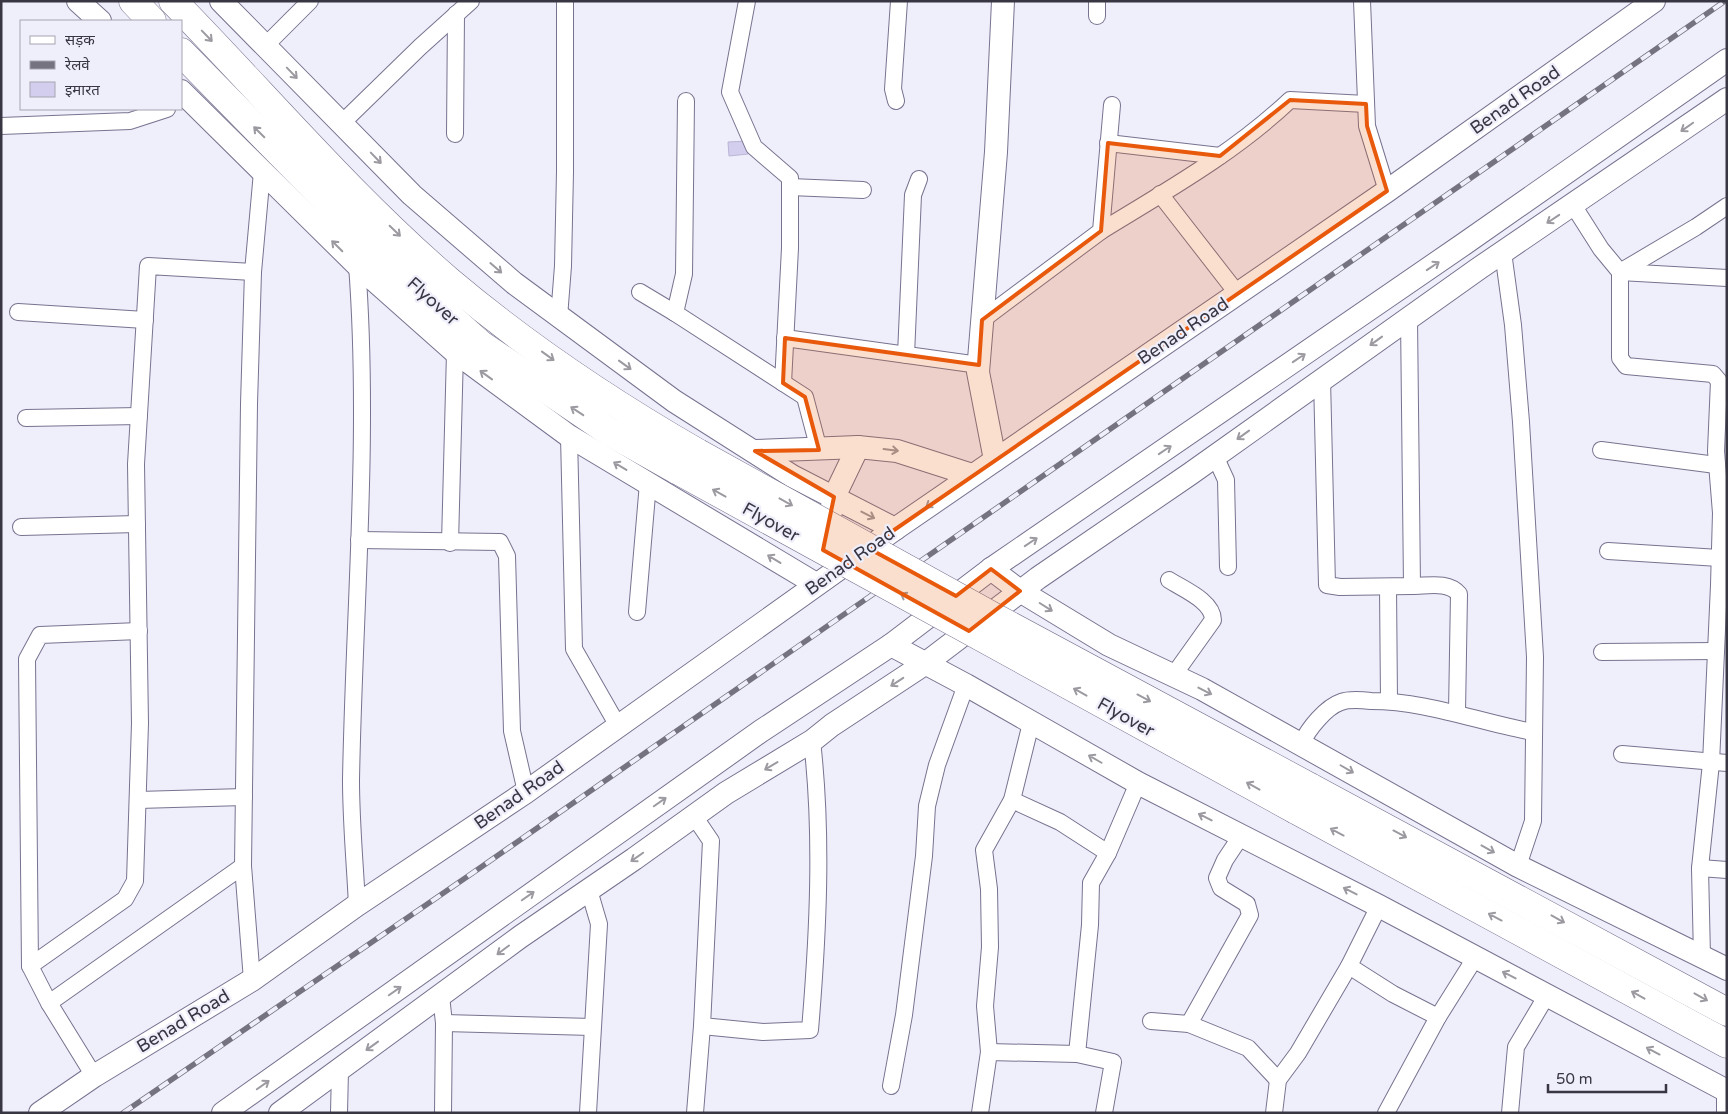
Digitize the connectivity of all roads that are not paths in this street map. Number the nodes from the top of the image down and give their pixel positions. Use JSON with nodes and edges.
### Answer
{"nodes":[{"id":1,"x":78,"y":1,"type":"edge"},
{"id":2,"x":133,"y":1,"type":"edge"},
{"id":3,"x":173,"y":1,"type":"edge"},
{"id":4,"x":220,"y":1,"type":"edge"},
{"id":5,"x":310,"y":1,"type":"edge"},
{"id":6,"x":471,"y":1,"type":"edge"},
{"id":7,"x":565,"y":1,"type":"edge"},
{"id":8,"x":747,"y":1,"type":"edge"},
{"id":9,"x":899,"y":1,"type":"edge"},
{"id":10,"x":1003,"y":1,"type":"edge"},
{"id":11,"x":1362,"y":1,"type":"edge"},
{"id":12,"x":1654,"y":1,"type":"edge"},
{"id":13,"x":456,"y":14,"type":"junction"},
{"id":14,"x":99,"y":20,"type":"edge"},
{"id":15,"x":151,"y":20,"type":"edge"},
{"id":16,"x":265,"y":46,"type":"junction"},
{"id":17,"x":182,"y":53,"type":"edge"},
{"id":18,"x":1727,"y":60,"type":"edge"},
{"id":19,"x":185,"y":99,"type":"edge"},
{"id":20,"x":1727,"y":99,"type":"edge"},
{"id":21,"x":686,"y":101,"type":"dead end"},
{"id":22,"x":896,"y":101,"type":"dead end"},
{"id":23,"x":1366,"y":104,"type":"junction"},
{"id":24,"x":1112,"y":105,"type":"dead end"},
{"id":25,"x":164,"y":110,"type":"edge"},
{"id":26,"x":342,"y":123,"type":"junction"},
{"id":27,"x":1,"y":126,"type":"edge"},
{"id":28,"x":455,"y":134,"type":"dead end"},
{"id":29,"x":1108,"y":143,"type":"junction"},
{"id":30,"x":1220,"y":156,"type":"junction"},
{"id":31,"x":262,"y":172,"type":"junction"},
{"id":32,"x":919,"y":179,"type":"dead end"},
{"id":33,"x":790,"y":187,"type":"junction"},
{"id":34,"x":863,"y":190,"type":"dead end"},
{"id":35,"x":1387,"y":191,"type":"junction"},
{"id":36,"x":1160,"y":194,"type":"junction"},
{"id":37,"x":1573,"y":205,"type":"junction"},
{"id":38,"x":1727,"y":206,"type":"edge"},
{"id":39,"x":1101,"y":231,"type":"junction"},
{"id":40,"x":1503,"y":252,"type":"junction"},
{"id":41,"x":357,"y":265,"type":"junction"},
{"id":42,"x":253,"y":272,"type":"junction"},
{"id":43,"x":1620,"y":272,"type":"junction"},
{"id":44,"x":1727,"y":278,"type":"edge"},
{"id":45,"x":640,"y":292,"type":"dead end"},
{"id":46,"x":1238,"y":293,"type":"junction"},
{"id":47,"x":18,"y":312,"type":"dead end"},
{"id":48,"x":675,"y":313,"type":"junction"},
{"id":49,"x":559,"y":317,"type":"junction"},
{"id":50,"x":1409,"y":318,"type":"junction"},
{"id":51,"x":144,"y":320,"type":"junction"},
{"id":52,"x":982,"y":320,"type":"junction"},
{"id":53,"x":785,"y":338,"type":"junction"},
{"id":54,"x":455,"y":352,"type":"junction"},
{"id":55,"x":906,"y":355,"type":"junction"},
{"id":56,"x":979,"y":365,"type":"junction"},
{"id":57,"x":1322,"y":379,"type":"junction"},
{"id":58,"x":782,"y":383,"type":"junction"},
{"id":59,"x":139,"y":416,"type":"junction"},
{"id":60,"x":26,"y":418,"type":"dead end"},
{"id":61,"x":570,"y":436,"type":"junction"},
{"id":62,"x":858,"y":447,"type":"junction"},
{"id":63,"x":819,"y":450,"type":"junction"},
{"id":64,"x":1601,"y":450,"type":"dead end"},
{"id":65,"x":755,"y":451,"type":"junction"},
{"id":66,"x":1215,"y":456,"type":"junction"},
{"id":67,"x":995,"y":460,"type":"junction"},
{"id":68,"x":1716,"y":465,"type":"junction"},
{"id":69,"x":972,"y":475,"type":"junction"},
{"id":70,"x":648,"y":483,"type":"junction"},
{"id":71,"x":834,"y":497,"type":"junction"},
{"id":72,"x":137,"y":524,"type":"junction"},
{"id":73,"x":21,"y":527,"type":"dead end"},
{"id":74,"x":895,"y":529,"type":"junction"},
{"id":75,"x":359,"y":540,"type":"junction"},
{"id":76,"x":450,"y":543,"type":"junction"},
{"id":77,"x":1608,"y":551,"type":"dead end"},
{"id":78,"x":1719,"y":558,"type":"junction"},
{"id":79,"x":1228,"y":568,"type":"dead end"},
{"id":80,"x":991,"y":569,"type":"junction"},
{"id":81,"x":1169,"y":580,"type":"dead end"},
{"id":82,"x":816,"y":584,"type":"junction"},
{"id":83,"x":1412,"y":586,"type":"junction"},
{"id":84,"x":1388,"y":588,"type":"junction"},
{"id":85,"x":1020,"y":591,"type":"junction"},
{"id":86,"x":637,"y":612,"type":"dead end"},
{"id":87,"x":139,"y":631,"type":"junction"},
{"id":88,"x":890,"y":645,"type":"junction"},
{"id":89,"x":1716,"y":651,"type":"junction"},
{"id":90,"x":1602,"y":652,"type":"dead end"},
{"id":91,"x":926,"y":663,"type":"junction"},
{"id":92,"x":1173,"y":676,"type":"junction"},
{"id":93,"x":966,"y":685,"type":"junction"},
{"id":94,"x":1389,"y":701,"type":"junction"},
{"id":95,"x":1457,"y":712,"type":"junction"},
{"id":96,"x":1032,"y":723,"type":"junction"},
{"id":97,"x":618,"y":726,"type":"junction"},
{"id":98,"x":1533,"y":732,"type":"junction"},
{"id":99,"x":812,"y":740,"type":"junction"},
{"id":100,"x":1302,"y":743,"type":"junction"},
{"id":101,"x":1622,"y":754,"type":"dead end"},
{"id":102,"x":1719,"y":763,"type":"edge"},
{"id":103,"x":1138,"y":783,"type":"junction"},
{"id":104,"x":526,"y":792,"type":"junction"},
{"id":105,"x":244,"y":797,"type":"junction"},
{"id":106,"x":138,"y":800,"type":"junction"},
{"id":107,"x":1012,"y":800,"type":"junction"},
{"id":108,"x":694,"y":816,"type":"junction"},
{"id":109,"x":1241,"y":836,"type":"junction"},
{"id":110,"x":1108,"y":853,"type":"junction"},
{"id":111,"x":243,"y":866,"type":"junction"},
{"id":112,"x":1518,"y":866,"type":"junction"},
{"id":113,"x":1700,"y":868,"type":"junction"},
{"id":114,"x":1727,"y":870,"type":"edge"},
{"id":115,"x":589,"y":890,"type":"junction"},
{"id":116,"x":357,"y":905,"type":"junction"},
{"id":117,"x":1380,"y":906,"type":"junction"},
{"id":118,"x":1702,"y":957,"type":"junction"},
{"id":119,"x":1475,"y":958,"type":"junction"},
{"id":120,"x":30,"y":966,"type":"junction"},
{"id":121,"x":1349,"y":966,"type":"junction"},
{"id":122,"x":1727,"y":969,"type":"edge"},
{"id":123,"x":252,"y":980,"type":"junction"},
{"id":124,"x":1547,"y":994,"type":"junction"},
{"id":125,"x":441,"y":996,"type":"junction"},
{"id":126,"x":49,"y":1003,"type":"junction"},
{"id":127,"x":1727,"y":1012,"type":"edge"},
{"id":128,"x":1438,"y":1016,"type":"junction"},
{"id":129,"x":1152,"y":1021,"type":"dead end"},
{"id":130,"x":444,"y":1022,"type":"junction"},
{"id":131,"x":1189,"y":1024,"type":"junction"},
{"id":132,"x":702,"y":1026,"type":"junction"},
{"id":133,"x":592,"y":1027,"type":"junction"},
{"id":134,"x":1727,"y":1044,"type":"edge"},
{"id":135,"x":989,"y":1052,"type":"junction"},
{"id":136,"x":1077,"y":1054,"type":"junction"},
{"id":137,"x":340,"y":1070,"type":"junction"},
{"id":138,"x":94,"y":1076,"type":"junction"},
{"id":139,"x":1278,"y":1080,"type":"junction"},
{"id":140,"x":891,"y":1086,"type":"dead end"},
{"id":141,"x":1726,"y":1090,"type":"edge"},
{"id":142,"x":40,"y":1113,"type":"edge"},
{"id":143,"x":223,"y":1113,"type":"edge"},
{"id":144,"x":280,"y":1113,"type":"edge"},
{"id":145,"x":339,"y":1113,"type":"edge"},
{"id":146,"x":443,"y":1113,"type":"edge"},
{"id":147,"x":588,"y":1113,"type":"edge"},
{"id":148,"x":694,"y":1113,"type":"edge"},
{"id":149,"x":980,"y":1113,"type":"edge"},
{"id":150,"x":1104,"y":1113,"type":"edge"},
{"id":151,"x":1274,"y":1113,"type":"edge"},
{"id":152,"x":1386,"y":1113,"type":"edge"},
{"id":153,"x":1510,"y":1113,"type":"edge"},
{"id":154,"x":1725,"y":1113,"type":"edge"}],
"edges":[{"from":1,"to":14,"type":"main road"},
{"from":2,"to":15,"type":"highway"},
{"from":3,"to":127,"type":"highway","name":"Flyover","one_way":true,"bridge":true},
{"from":4,"to":16,"type":"main road"},
{"from":5,"to":16,"type":"street"},
{"from":6,"to":13,"type":"street"},
{"from":7,"to":49,"type":"street"},
{"from":8,"to":33,"type":"street"},
{"from":9,"to":22,"type":"street"},
{"from":10,"to":52,"type":"main road"},
{"from":11,"to":23,"type":"street"},
{"from":12,"to":35,"type":"main road","name":"Benad Road"},
{"from":13,"to":26,"type":"street"},
{"from":13,"to":28,"type":"street"},
{"from":16,"to":26,"type":"main road","one_way":true},
{"from":134,"to":17,"type":"highway","name":"Flyover","one_way":true,"bridge":true},
{"from":80,"to":18,"type":"main road","one_way":true},
{"from":19,"to":31,"type":"main road"},
{"from":20,"to":37,"type":"main road","one_way":true},
{"from":21,"to":48,"type":"street"},
{"from":23,"to":30,"type":"street"},
{"from":23,"to":35,"type":"street"},
{"from":24,"to":29,"type":"street"},
{"from":25,"to":27,"type":"street"},
{"from":26,"to":49,"type":"main road","one_way":true},
{"from":29,"to":30,"type":"street"},
{"from":29,"to":39,"type":"street"},
{"from":30,"to":36,"type":"street"},
{"from":41,"to":31,"type":"main road","one_way":true},
{"from":31,"to":42,"type":"street"},
{"from":32,"to":55,"type":"street"},
{"from":33,"to":34,"type":"street"},
{"from":33,"to":53,"type":"street"},
{"from":35,"to":46,"type":"main road","name":"Benad Road"},
{"from":36,"to":39,"type":"street"},
{"from":36,"to":46,"type":"street"},
{"from":37,"to":40,"type":"main road","one_way":true},
{"from":37,"to":43,"type":"street"},
{"from":38,"to":43,"type":"street"},
{"from":39,"to":52,"type":"street"},
{"from":40,"to":50,"type":"main road"},
{"from":40,"to":98,"type":"street"},
{"from":41,"to":54,"type":"main road"},
{"from":41,"to":75,"type":"street"},
{"from":42,"to":51,"type":"street"},
{"from":42,"to":105,"type":"street"},
{"from":43,"to":44,"type":"street"},
{"from":43,"to":68,"type":"street"},
{"from":45,"to":48,"type":"street"},
{"from":46,"to":67,"type":"main road","name":"Benad Road"},
{"from":47,"to":51,"type":"street"},
{"from":48,"to":58,"type":"street"},
{"from":49,"to":65,"type":"main road","one_way":true},
{"from":50,"to":57,"type":"main road","one_way":true},
{"from":50,"to":83,"type":"street"},
{"from":51,"to":59,"type":"street"},
{"from":52,"to":56,"type":"main road"},
{"from":53,"to":55,"type":"street"},
{"from":53,"to":58,"type":"street"},
{"from":61,"to":54,"type":"main road","one_way":true},
{"from":54,"to":76,"type":"street"},
{"from":55,"to":56,"type":"street"},
{"from":56,"to":67,"type":"main road"},
{"from":57,"to":66,"type":"main road","one_way":true},
{"from":57,"to":84,"type":"street"},
{"from":58,"to":63,"type":"street"},
{"from":59,"to":60,"type":"street"},
{"from":59,"to":72,"type":"street"},
{"from":70,"to":61,"type":"main road","one_way":true},
{"from":61,"to":97,"type":"street"},
{"from":62,"to":63,"type":"main road"},
{"from":62,"to":69,"type":"main road","one_way":true},
{"from":62,"to":71,"type":"main road"},
{"from":63,"to":65,"type":"main road"},
{"from":64,"to":68,"type":"street"},
{"from":65,"to":71,"type":"main road"},
{"from":66,"to":79,"type":"street"},
{"from":66,"to":85,"type":"main road"},
{"from":67,"to":69,"type":"main road","name":"Benad Road"},
{"from":68,"to":78,"type":"street"},
{"from":69,"to":74,"type":"main road","name":"Benad Road","one_way":true},
{"from":82,"to":70,"type":"main road","one_way":true},
{"from":70,"to":86,"type":"street"},
{"from":71,"to":74,"type":"main road","one_way":true},
{"from":71,"to":82,"type":"main road"},
{"from":72,"to":73,"type":"street"},
{"from":72,"to":87,"type":"street"},
{"from":74,"to":82,"type":"main road","name":"Benad Road"},
{"from":75,"to":76,"type":"street"},
{"from":75,"to":116,"type":"street"},
{"from":76,"to":104,"type":"street"},
{"from":77,"to":78,"type":"street"},
{"from":78,"to":89,"type":"street"},
{"from":80,"to":85,"type":"main road"},
{"from":80,"to":88,"type":"main road"},
{"from":81,"to":92,"type":"street"},
{"from":82,"to":97,"type":"main road","name":"Benad Road"},
{"from":83,"to":84,"type":"street"},
{"from":83,"to":95,"type":"street"},
{"from":84,"to":94,"type":"street"},
{"from":85,"to":91,"type":"main road"},
{"from":85,"to":92,"type":"main road","one_way":true},
{"from":87,"to":106,"type":"street"},
{"from":87,"to":120,"type":"street"},
{"from":88,"to":91,"type":"main road"},
{"from":143,"to":88,"type":"main road","one_way":true},
{"from":89,"to":90,"type":"street"},
{"from":89,"to":102,"type":"street"},
{"from":91,"to":93,"type":"main road"},
{"from":91,"to":99,"type":"main road","one_way":true},
{"from":92,"to":100,"type":"main road","one_way":true},
{"from":93,"to":96,"type":"main road"},
{"from":93,"to":140,"type":"street"},
{"from":94,"to":95,"type":"street"},
{"from":94,"to":100,"type":"street"},
{"from":95,"to":98,"type":"street"},
{"from":103,"to":96,"type":"main road","one_way":true},
{"from":96,"to":107,"type":"street"},
{"from":97,"to":104,"type":"main road","name":"Benad Road"},
{"from":98,"to":112,"type":"street"},
{"from":99,"to":108,"type":"main road","one_way":true},
{"from":99,"to":132,"type":"street"},
{"from":100,"to":112,"type":"main road","one_way":true},
{"from":101,"to":102,"type":"street"},
{"from":102,"to":113,"type":"street"},
{"from":109,"to":103,"type":"main road","one_way":true},
{"from":103,"to":110,"type":"street"},
{"from":104,"to":116,"type":"main road","name":"Benad Road"},
{"from":105,"to":106,"type":"street"},
{"from":105,"to":111,"type":"street"},
{"from":106,"to":120,"type":"street"},
{"from":107,"to":110,"type":"street"},
{"from":107,"to":135,"type":"street"},
{"from":108,"to":115,"type":"main road","one_way":true},
{"from":108,"to":132,"type":"street"},
{"from":117,"to":109,"type":"main road","one_way":true},
{"from":109,"to":131,"type":"street"},
{"from":110,"to":136,"type":"street"},
{"from":111,"to":123,"type":"street"},
{"from":111,"to":126,"type":"street"},
{"from":112,"to":118,"type":"main road"},
{"from":113,"to":114,"type":"street"},
{"from":113,"to":118,"type":"street"},
{"from":115,"to":125,"type":"main road","one_way":true},
{"from":115,"to":133,"type":"street"},
{"from":116,"to":123,"type":"main road","name":"Benad Road"},
{"from":117,"to":119,"type":"main road"},
{"from":117,"to":121,"type":"street"},
{"from":118,"to":122,"type":"main road"},
{"from":124,"to":119,"type":"main road","one_way":true},
{"from":119,"to":128,"type":"street"},
{"from":120,"to":126,"type":"street"},
{"from":121,"to":128,"type":"street"},
{"from":121,"to":139,"type":"street"},
{"from":123,"to":138,"type":"main road","name":"Benad Road"},
{"from":141,"to":124,"type":"main road","one_way":true},
{"from":124,"to":153,"type":"street"},
{"from":125,"to":130,"type":"street"},
{"from":125,"to":137,"type":"main road","one_way":true},
{"from":126,"to":138,"type":"street"},
{"from":128,"to":152,"type":"street"},
{"from":129,"to":131,"type":"street"},
{"from":130,"to":133,"type":"street"},
{"from":130,"to":146,"type":"street"},
{"from":131,"to":139,"type":"street"},
{"from":132,"to":148,"type":"street"},
{"from":133,"to":147,"type":"street"},
{"from":135,"to":136,"type":"street"},
{"from":135,"to":149,"type":"street"},
{"from":136,"to":150,"type":"street"},
{"from":137,"to":144,"type":"main road"},
{"from":137,"to":145,"type":"street"},
{"from":138,"to":142,"type":"main road","name":"Benad Road"},
{"from":139,"to":151,"type":"street"},
{"from":141,"to":154,"type":"street"}]}
